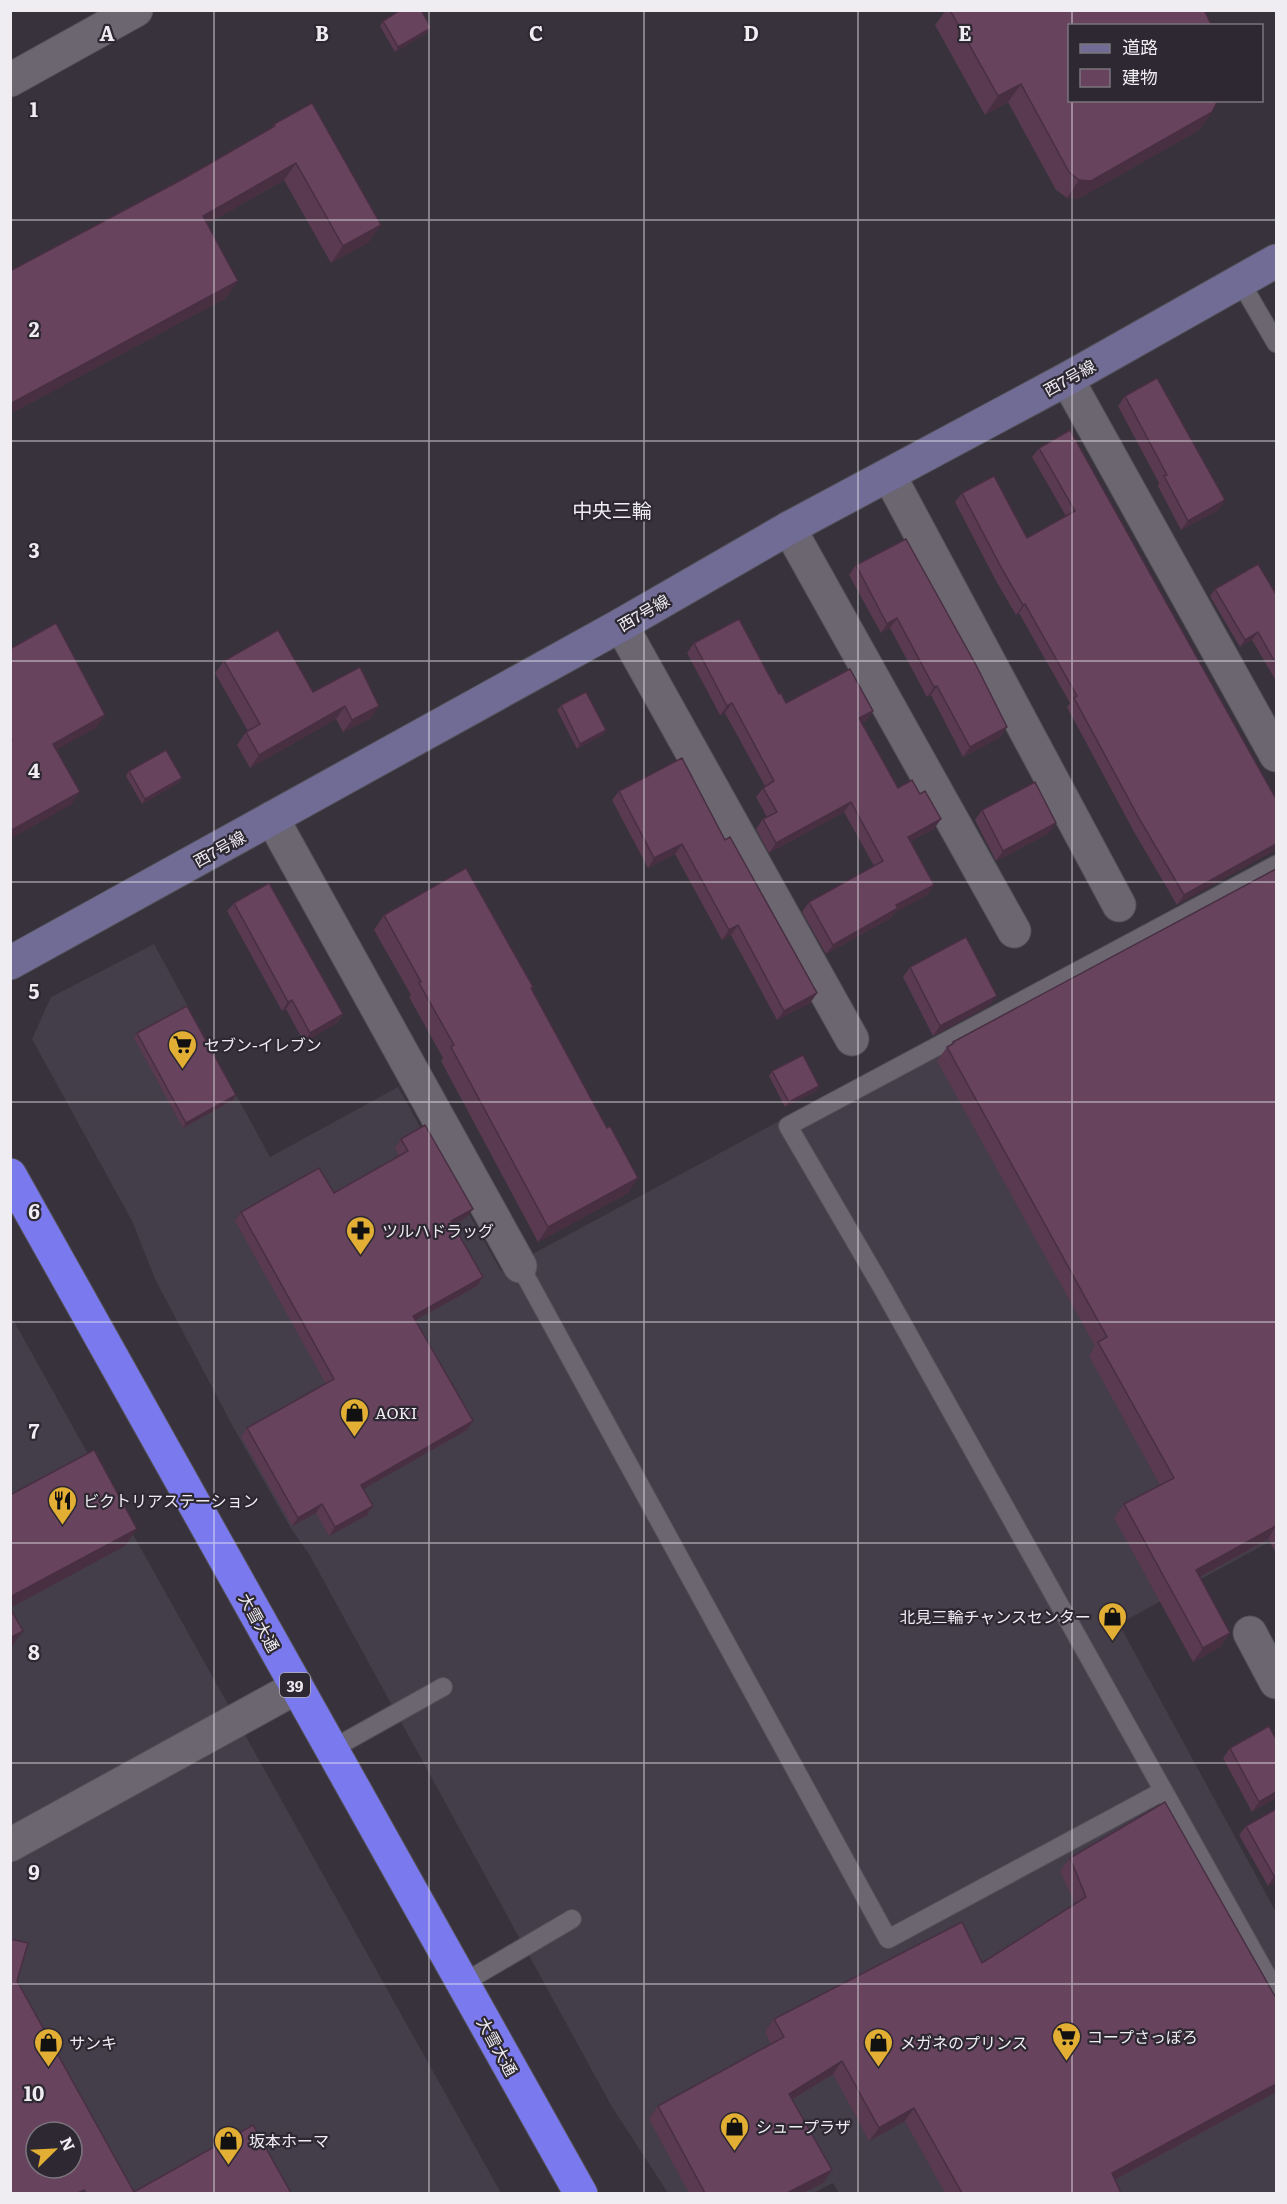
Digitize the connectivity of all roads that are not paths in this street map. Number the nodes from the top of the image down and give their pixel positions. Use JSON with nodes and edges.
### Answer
{"nodes":[{"id":1,"x":136,"y":10,"type":"edge"},
{"id":2,"x":10,"y":80,"type":"edge"},
{"id":3,"x":1276,"y":261,"type":"edge"},
{"id":4,"x":1240,"y":281,"type":"junction"},
{"id":5,"x":1276,"y":343,"type":"edge"},
{"id":6,"x":1067,"y":379,"type":"junction"},
{"id":7,"x":889,"y":475,"type":"junction"},
{"id":8,"x":789,"y":528,"type":"junction"},
{"id":9,"x":621,"y":625,"type":"junction"},
{"id":10,"x":1276,"y":755,"type":"edge"},
{"id":11,"x":272,"y":818,"type":"junction"},
{"id":12,"x":1276,"y":865,"type":"edge"},
{"id":13,"x":1119,"y":905,"type":"dead end"},
{"id":14,"x":1014,"y":931,"type":"dead end"},
{"id":15,"x":10,"y":963,"type":"edge"},
{"id":16,"x":852,"y":1039,"type":"dead end"},
{"id":17,"x":10,"y":1175,"type":"edge"},
{"id":18,"x":520,"y":1266,"type":"joint"},
{"id":19,"x":1250,"y":1633,"type":"dead end"},
{"id":20,"x":1276,"y":1682,"type":"edge"},
{"id":21,"x":297,"y":1687,"type":"junction"},
{"id":22,"x":443,"y":1687,"type":"dead end"},
{"id":23,"x":332,"y":1749,"type":"junction"},
{"id":24,"x":1164,"y":1791,"type":"junction"},
{"id":25,"x":10,"y":1845,"type":"edge"},
{"id":26,"x":572,"y":1919,"type":"dead end"},
{"id":27,"x":463,"y":1983,"type":"junction"},
{"id":28,"x":1276,"y":1992,"type":"edge"},
{"id":29,"x":581,"y":2193,"type":"edge"}],
"edges":[{"from":1,"to":2,"type":"street"},
{"from":3,"to":4,"type":"street","name":"西7号線"},
{"from":4,"to":5,"type":"lane"},
{"from":4,"to":6,"type":"street","name":"西7号線"},
{"from":6,"to":7,"type":"street","name":"西7号線"},
{"from":6,"to":10,"type":"street"},
{"from":7,"to":8,"type":"street","name":"西7号線"},
{"from":7,"to":13,"type":"street"},
{"from":8,"to":9,"type":"street","name":"西7号線"},
{"from":8,"to":14,"type":"street"},
{"from":9,"to":11,"type":"street","name":"西7号線"},
{"from":9,"to":16,"type":"street"},
{"from":11,"to":15,"type":"street","name":"西7号線"},
{"from":11,"to":18,"type":"street"},
{"from":12,"to":24,"type":"lane"},
{"from":17,"to":21,"type":"highway","name":"大雪大通","number":"39"},
{"from":18,"to":24,"type":"lane"},
{"from":19,"to":20,"type":"street"},
{"from":21,"to":23,"type":"highway","name":"大雪大通","number":"39"},
{"from":21,"to":25,"type":"street"},
{"from":22,"to":23,"type":"lane"},
{"from":23,"to":27,"type":"highway","name":"大雪大通","number":"39"},
{"from":24,"to":28,"type":"lane"},
{"from":26,"to":27,"type":"lane"},
{"from":27,"to":29,"type":"highway","name":"大雪大通","number":"39"}]}
